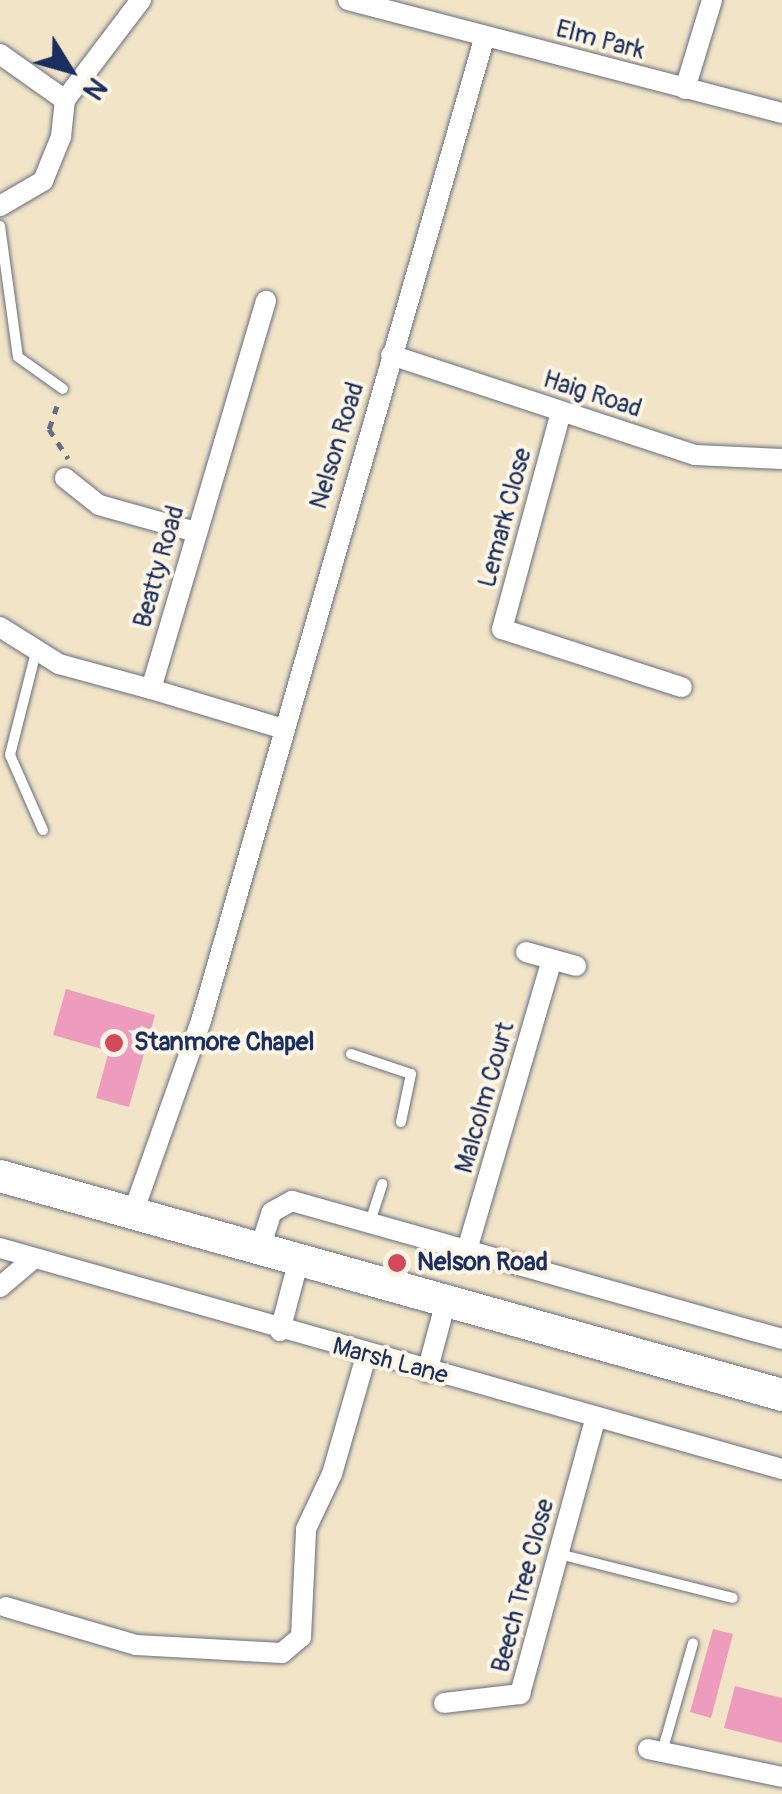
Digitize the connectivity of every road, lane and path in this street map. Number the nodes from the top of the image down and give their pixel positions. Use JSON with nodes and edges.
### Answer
{"nodes":[{"id":1,"x":141,"y":0,"type":"edge"},
{"id":2,"x":348,"y":0,"type":"edge"},
{"id":3,"x":712,"y":0,"type":"edge"},
{"id":4,"x":485,"y":36,"type":"junction"},
{"id":5,"x":0,"y":54,"type":"edge"},
{"id":6,"x":685,"y":89,"type":"junction"},
{"id":7,"x":65,"y":100,"type":"junction"},
{"id":8,"x":782,"y":113,"type":"edge"},
{"id":9,"x":0,"y":206,"type":"edge"},
{"id":10,"x":0,"y":226,"type":"edge"},
{"id":11,"x":266,"y":302,"type":"dead end"},
{"id":12,"x":391,"y":356,"type":"junction"},
{"id":13,"x":63,"y":389,"type":"joint"},
{"id":14,"x":561,"y":412,"type":"junction"},
{"id":15,"x":782,"y":459,"type":"edge"},
{"id":16,"x":65,"y":478,"type":"joint"},
{"id":17,"x":196,"y":532,"type":"junction"},
{"id":18,"x":0,"y":627,"type":"edge"},
{"id":19,"x":36,"y":652,"type":"junction"},
{"id":20,"x":682,"y":687,"type":"dead end"},
{"id":21,"x":151,"y":689,"type":"junction"},
{"id":22,"x":280,"y":728,"type":"junction"},
{"id":23,"x":42,"y":830,"type":"dead end"},
{"id":24,"x":526,"y":952,"type":"dead end"},
{"id":25,"x":552,"y":960,"type":"junction"},
{"id":26,"x":576,"y":966,"type":"dead end"},
{"id":27,"x":351,"y":1054,"type":"dead end"},
{"id":28,"x":401,"y":1122,"type":"dead end"},
{"id":29,"x":0,"y":1176,"type":"edge"},
{"id":30,"x":382,"y":1184,"type":"dead end"},
{"id":31,"x":132,"y":1213,"type":"junction"},
{"id":32,"x":370,"y":1223,"type":"junction"},
{"id":33,"x":0,"y":1248,"type":"edge"},
{"id":34,"x":260,"y":1248,"type":"junction"},
{"id":35,"x":467,"y":1250,"type":"junction"},
{"id":36,"x":299,"y":1259,"type":"junction"},
{"id":37,"x":33,"y":1260,"type":"junction"},
{"id":38,"x":0,"y":1288,"type":"edge"},
{"id":39,"x":446,"y":1301,"type":"junction"},
{"id":40,"x":280,"y":1331,"type":"junction"},
{"id":41,"x":779,"y":1332,"type":"edge"},
{"id":42,"x":366,"y":1356,"type":"junction"},
{"id":43,"x":426,"y":1372,"type":"junction"},
{"id":44,"x":782,"y":1396,"type":"edge"},
{"id":45,"x":596,"y":1417,"type":"junction"},
{"id":46,"x":782,"y":1470,"type":"edge"},
{"id":47,"x":559,"y":1554,"type":"junction"},
{"id":48,"x":732,"y":1598,"type":"dead end"},
{"id":49,"x":6,"y":1607,"type":"dead end"},
{"id":50,"x":693,"y":1643,"type":"dead end"},
{"id":51,"x":444,"y":1703,"type":"dead end"},
{"id":52,"x":655,"y":1750,"type":"joint"},
{"id":53,"x":782,"y":1777,"type":"edge"}],
"edges":[{"from":1,"to":7,"type":"street"},
{"from":2,"to":4,"type":"street","name":"Elm Park"},
{"from":3,"to":6,"type":"street"},
{"from":4,"to":6,"type":"street","name":"Elm Park"},
{"from":4,"to":12,"type":"street","name":"Nelson Road"},
{"from":5,"to":7,"type":"street"},
{"from":6,"to":8,"type":"street","name":"Elm Park"},
{"from":7,"to":9,"type":"street"},
{"from":10,"to":13,"type":"lane"},
{"from":11,"to":17,"type":"street","name":"Beatty Road"},
{"from":12,"to":14,"type":"street","name":"Haig Road"},
{"from":12,"to":22,"type":"street","name":"Nelson Road"},
{"from":13,"to":16,"type":"path"},
{"from":14,"to":15,"type":"street","name":"Haig Road"},
{"from":14,"to":20,"type":"street","name":"Lemark Close"},
{"from":16,"to":17,"type":"street"},
{"from":17,"to":21,"type":"street","name":"Beatty Road"},
{"from":18,"to":19,"type":"street"},
{"from":19,"to":21,"type":"street"},
{"from":19,"to":23,"type":"lane"},
{"from":21,"to":22,"type":"street"},
{"from":22,"to":31,"type":"street","name":"Nelson Road"},
{"from":24,"to":25,"type":"street"},
{"from":25,"to":26,"type":"street"},
{"from":25,"to":35,"type":"street","name":"Malcolm Court"},
{"from":27,"to":28,"type":"lane"},
{"from":29,"to":31,"type":"main road"},
{"from":30,"to":32,"type":"lane"},
{"from":31,"to":34,"type":"main road"},
{"from":32,"to":34,"type":"street"},
{"from":32,"to":35,"type":"street"},
{"from":33,"to":37,"type":"street","name":"Marsh Lane"},
{"from":34,"to":36,"type":"main road"},
{"from":35,"to":41,"type":"street"},
{"from":36,"to":39,"type":"main road"},
{"from":36,"to":40,"type":"street"},
{"from":37,"to":38,"type":"street"},
{"from":37,"to":40,"type":"street","name":"Marsh Lane"},
{"from":39,"to":43,"type":"street"},
{"from":39,"to":44,"type":"main road"},
{"from":40,"to":42,"type":"street","name":"Marsh Lane"},
{"from":42,"to":43,"type":"street","name":"Marsh Lane"},
{"from":42,"to":49,"type":"street"},
{"from":43,"to":45,"type":"street","name":"Marsh Lane"},
{"from":45,"to":46,"type":"street","name":"Marsh Lane"},
{"from":45,"to":47,"type":"street","name":"Beech Tree Close"},
{"from":47,"to":48,"type":"lane"},
{"from":47,"to":51,"type":"street","name":"Beech Tree Close"},
{"from":50,"to":52,"type":"lane"},
{"from":52,"to":53,"type":"street"}]}
